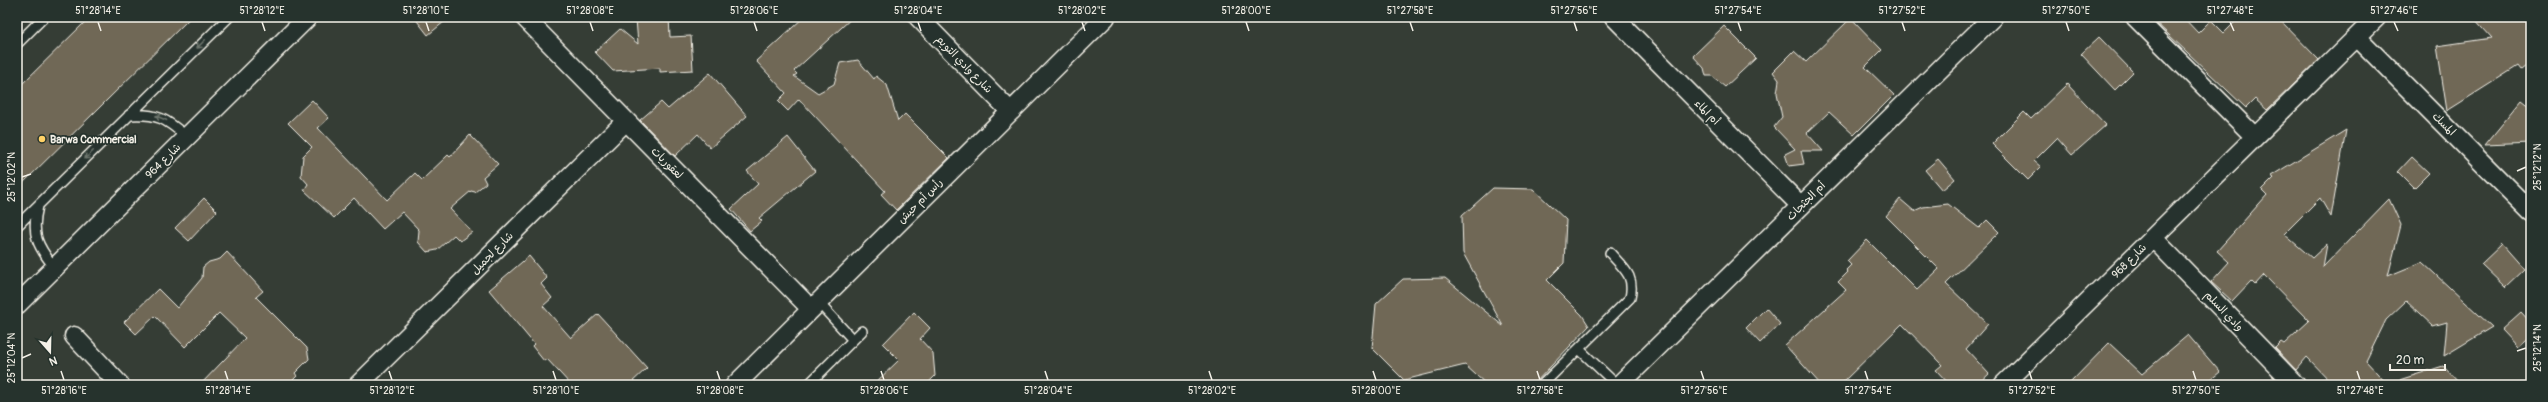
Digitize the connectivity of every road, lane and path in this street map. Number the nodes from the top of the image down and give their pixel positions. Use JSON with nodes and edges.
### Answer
{"nodes":[{"id":1,"x":229,"y":17,"type":"edge"},
{"id":2,"x":308,"y":17,"type":"edge"},
{"id":3,"x":524,"y":17,"type":"edge"},
{"id":4,"x":918,"y":17,"type":"edge"},
{"id":5,"x":1106,"y":17,"type":"edge"},
{"id":6,"x":1614,"y":17,"type":"edge"},
{"id":7,"x":1993,"y":17,"type":"edge"},
{"id":8,"x":2135,"y":17,"type":"edge"},
{"id":9,"x":2377,"y":17,"type":"edge"},
{"id":10,"x":40,"y":19,"type":"edge"},
{"id":11,"x":2357,"y":36,"type":"junction"},
{"id":12,"x":17,"y":44,"type":"edge"},
{"id":13,"x":1010,"y":111,"type":"junction"},
{"id":14,"x":129,"y":116,"type":"junction"},
{"id":15,"x":626,"y":122,"type":"junction"},
{"id":16,"x":187,"y":137,"type":"junction"},
{"id":17,"x":2256,"y":137,"type":"junction"},
{"id":18,"x":38,"y":206,"type":"junction"},
{"id":19,"x":1801,"y":206,"type":"junction"},
{"id":20,"x":2531,"y":212,"type":"edge"},
{"id":21,"x":17,"y":226,"type":"edge"},
{"id":22,"x":2153,"y":238,"type":"junction"},
{"id":23,"x":1610,"y":252,"type":"dead end"},
{"id":24,"x":55,"y":268,"type":"junction"},
{"id":25,"x":17,"y":305,"type":"edge"},
{"id":26,"x":815,"y":306,"type":"junction"},
{"id":27,"x":862,"y":331,"type":"dead end"},
{"id":28,"x":74,"y":336,"type":"dead end"},
{"id":29,"x":853,"y":340,"type":"junction"},
{"id":30,"x":1579,"y":349,"type":"junction"},
{"id":31,"x":120,"y":385,"type":"edge"},
{"id":32,"x":358,"y":385,"type":"edge"},
{"id":33,"x":735,"y":385,"type":"edge"},
{"id":34,"x":808,"y":385,"type":"edge"},
{"id":35,"x":1542,"y":385,"type":"edge"},
{"id":36,"x":1618,"y":385,"type":"edge"},
{"id":37,"x":2003,"y":385,"type":"edge"},
{"id":38,"x":2296,"y":385,"type":"edge"}],
"edges":[{"from":1,"to":14,"type":"lane","one_way":true},
{"from":2,"to":16,"type":"street","name":"شارع 964"},
{"from":3,"to":15,"type":"street","name":"لعقوريات"},
{"from":4,"to":13,"type":"street","name":"شارع وادي التويم"},
{"from":5,"to":13,"type":"street","name":"رأس أم حيش"},
{"from":6,"to":19,"type":"street","name":"أم الماء"},
{"from":7,"to":19,"type":"street","name":"أم الجثجاث"},
{"from":8,"to":17,"type":"street"},
{"from":9,"to":11,"type":"street","name":"شارع 968"},
{"from":10,"to":12,"type":"lane"},
{"from":11,"to":17,"type":"street","name":"شارع 968"},
{"from":11,"to":20,"type":"street","name":"المسك"},
{"from":13,"to":26,"type":"street","name":"رأس أم حيش"},
{"from":16,"to":14,"type":"lane","one_way":true},
{"from":14,"to":18,"type":"lane","one_way":true},
{"from":15,"to":26,"type":"street","name":"لعقوريات"},
{"from":15,"to":32,"type":"street","name":"شارع لجميل"},
{"from":16,"to":24,"type":"street","name":"شارع 964"},
{"from":17,"to":22,"type":"street","name":"شارع 968"},
{"from":18,"to":21,"type":"lane"},
{"from":18,"to":24,"type":"lane"},
{"from":19,"to":36,"type":"street","name":"أم الجثجاث"},
{"from":22,"to":37,"type":"street","name":"شارع 968"},
{"from":22,"to":38,"type":"street","name":"وادي السلم"},
{"from":23,"to":30,"type":"lane"},
{"from":24,"to":25,"type":"street","name":"شارع 964"},
{"from":26,"to":29,"type":"lane"},
{"from":26,"to":33,"type":"street","name":"رأس أم حيش"},
{"from":27,"to":29,"type":"lane"},
{"from":28,"to":31,"type":"street"},
{"from":29,"to":34,"type":"lane"},
{"from":30,"to":35,"type":"lane"},
{"from":30,"to":36,"type":"lane"}]}
